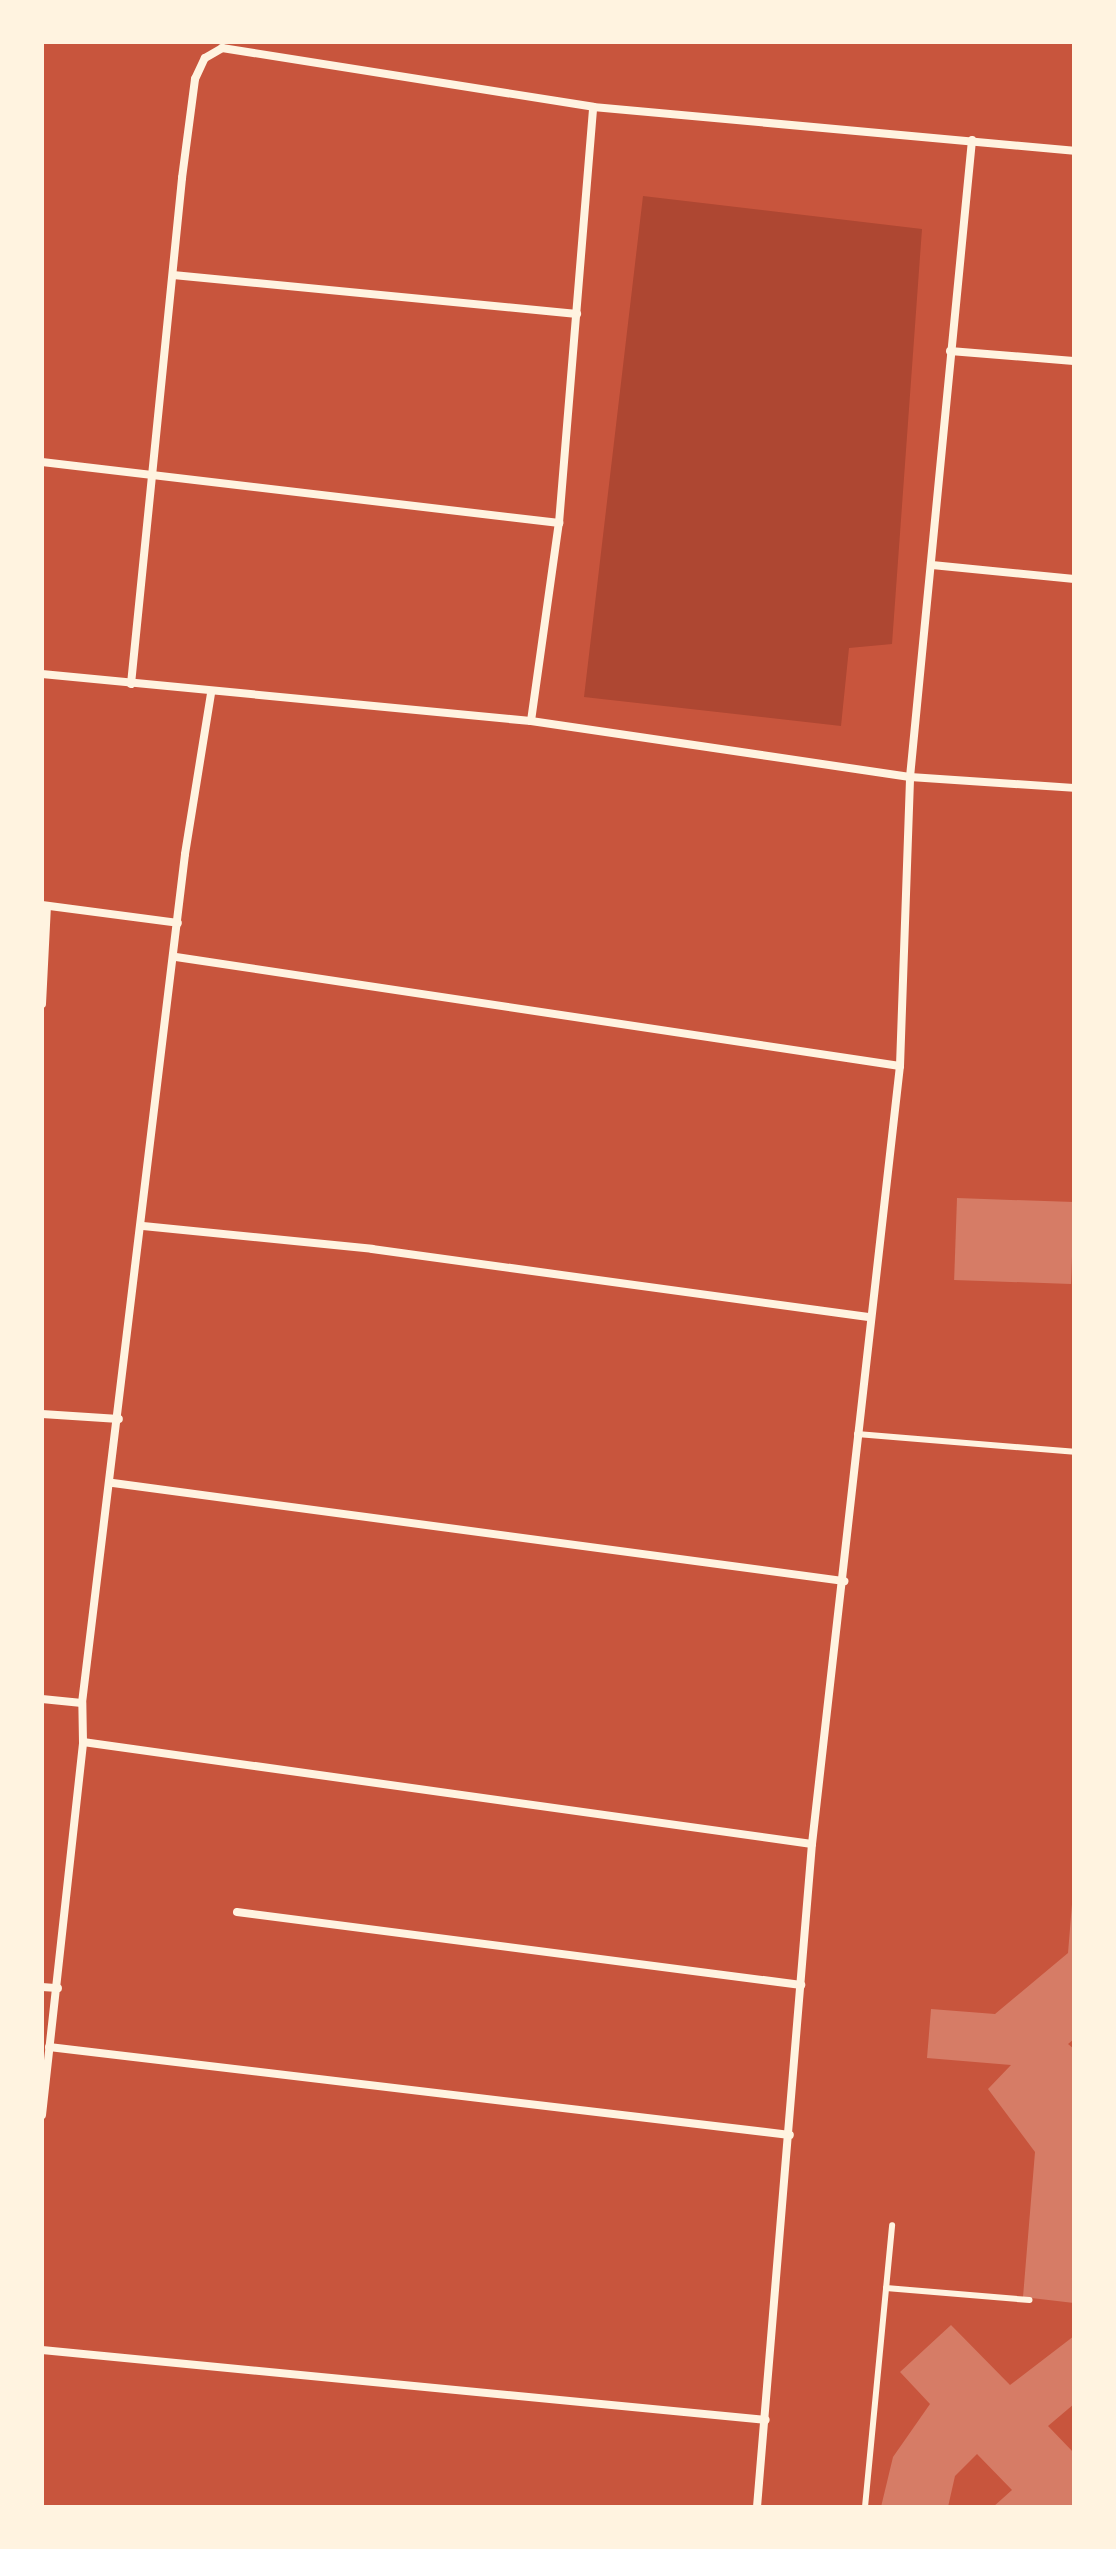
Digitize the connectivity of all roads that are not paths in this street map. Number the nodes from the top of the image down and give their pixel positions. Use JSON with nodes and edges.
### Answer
{"nodes":[{"id":1,"x":593,"y":107,"type":"junction"},
{"id":2,"x":972,"y":140,"type":"junction"},
{"id":3,"x":1074,"y":151,"type":"edge"},
{"id":4,"x":173,"y":275,"type":"junction"},
{"id":5,"x":577,"y":314,"type":"junction"},
{"id":6,"x":950,"y":351,"type":"junction"},
{"id":7,"x":1074,"y":361,"type":"edge"},
{"id":8,"x":42,"y":462,"type":"edge"},
{"id":9,"x":152,"y":476,"type":"junction"},
{"id":10,"x":559,"y":523,"type":"junction"},
{"id":11,"x":932,"y":565,"type":"junction"},
{"id":12,"x":1074,"y":579,"type":"edge"},
{"id":13,"x":42,"y":674,"type":"edge"},
{"id":14,"x":131,"y":684,"type":"junction"},
{"id":15,"x":211,"y":693,"type":"junction"},
{"id":16,"x":531,"y":721,"type":"junction"},
{"id":17,"x":910,"y":777,"type":"junction"},
{"id":18,"x":1074,"y":788,"type":"edge"},
{"id":19,"x":45,"y":905,"type":"edge"},
{"id":20,"x":178,"y":923,"type":"junction"},
{"id":21,"x":176,"y":957,"type":"junction"},
{"id":22,"x":42,"y":1004,"type":"edge"},
{"id":23,"x":900,"y":1066,"type":"junction"},
{"id":24,"x":143,"y":1226,"type":"junction"},
{"id":25,"x":868,"y":1317,"type":"junction"},
{"id":26,"x":42,"y":1414,"type":"edge"},
{"id":27,"x":119,"y":1419,"type":"junction"},
{"id":28,"x":857,"y":1434,"type":"junction"},
{"id":29,"x":1074,"y":1452,"type":"edge"},
{"id":30,"x":113,"y":1483,"type":"junction"},
{"id":31,"x":844,"y":1581,"type":"junction"},
{"id":32,"x":42,"y":1699,"type":"edge"},
{"id":33,"x":82,"y":1703,"type":"junction"},
{"id":34,"x":83,"y":1742,"type":"junction"},
{"id":35,"x":812,"y":1844,"type":"junction"},
{"id":36,"x":237,"y":1912,"type":"dead end"},
{"id":37,"x":801,"y":1985,"type":"junction"},
{"id":38,"x":42,"y":1987,"type":"edge"},
{"id":39,"x":58,"y":1988,"type":"junction"},
{"id":40,"x":49,"y":2047,"type":"junction"},
{"id":41,"x":42,"y":2115,"type":"edge"},
{"id":42,"x":790,"y":2135,"type":"junction"},
{"id":43,"x":892,"y":2225,"type":"dead end"},
{"id":44,"x":886,"y":2288,"type":"junction"},
{"id":45,"x":1030,"y":2300,"type":"dead end"},
{"id":46,"x":42,"y":2350,"type":"edge"},
{"id":47,"x":766,"y":2420,"type":"junction"},
{"id":48,"x":757,"y":2507,"type":"edge"},
{"id":49,"x":865,"y":2507,"type":"edge"}],
"edges":[{"from":1,"to":2,"type":"street"},
{"from":1,"to":4,"type":"street"},
{"from":1,"to":5,"type":"street"},
{"from":2,"to":3,"type":"street"},
{"from":2,"to":6,"type":"street"},
{"from":4,"to":5,"type":"street"},
{"from":4,"to":9,"type":"street"},
{"from":5,"to":10,"type":"street"},
{"from":6,"to":7,"type":"street"},
{"from":6,"to":11,"type":"street"},
{"from":8,"to":9,"type":"street"},
{"from":9,"to":10,"type":"street"},
{"from":9,"to":14,"type":"street"},
{"from":10,"to":16,"type":"street"},
{"from":11,"to":12,"type":"street"},
{"from":11,"to":17,"type":"street"},
{"from":13,"to":14,"type":"street"},
{"from":14,"to":15,"type":"street"},
{"from":15,"to":16,"type":"street"},
{"from":15,"to":20,"type":"street"},
{"from":16,"to":17,"type":"street"},
{"from":17,"to":18,"type":"street"},
{"from":17,"to":23,"type":"street"},
{"from":19,"to":20,"type":"street"},
{"from":19,"to":22,"type":"street"},
{"from":20,"to":21,"type":"street"},
{"from":21,"to":23,"type":"street"},
{"from":21,"to":24,"type":"street"},
{"from":23,"to":25,"type":"street"},
{"from":24,"to":25,"type":"street"},
{"from":24,"to":27,"type":"street"},
{"from":25,"to":28,"type":"street"},
{"from":26,"to":27,"type":"street"},
{"from":27,"to":30,"type":"street"},
{"from":28,"to":29,"type":"lane"},
{"from":28,"to":31,"type":"street"},
{"from":30,"to":31,"type":"street"},
{"from":30,"to":33,"type":"street"},
{"from":31,"to":35,"type":"street"},
{"from":32,"to":33,"type":"street"},
{"from":33,"to":34,"type":"street"},
{"from":34,"to":35,"type":"street"},
{"from":34,"to":39,"type":"street"},
{"from":35,"to":37,"type":"street"},
{"from":36,"to":37,"type":"street"},
{"from":37,"to":42,"type":"street"},
{"from":38,"to":39,"type":"street"},
{"from":39,"to":40,"type":"street"},
{"from":40,"to":41,"type":"street"},
{"from":40,"to":42,"type":"street"},
{"from":42,"to":47,"type":"street"},
{"from":43,"to":44,"type":"lane"},
{"from":44,"to":45,"type":"lane"},
{"from":44,"to":49,"type":"lane"},
{"from":46,"to":47,"type":"street"},
{"from":47,"to":48,"type":"street"}]}
